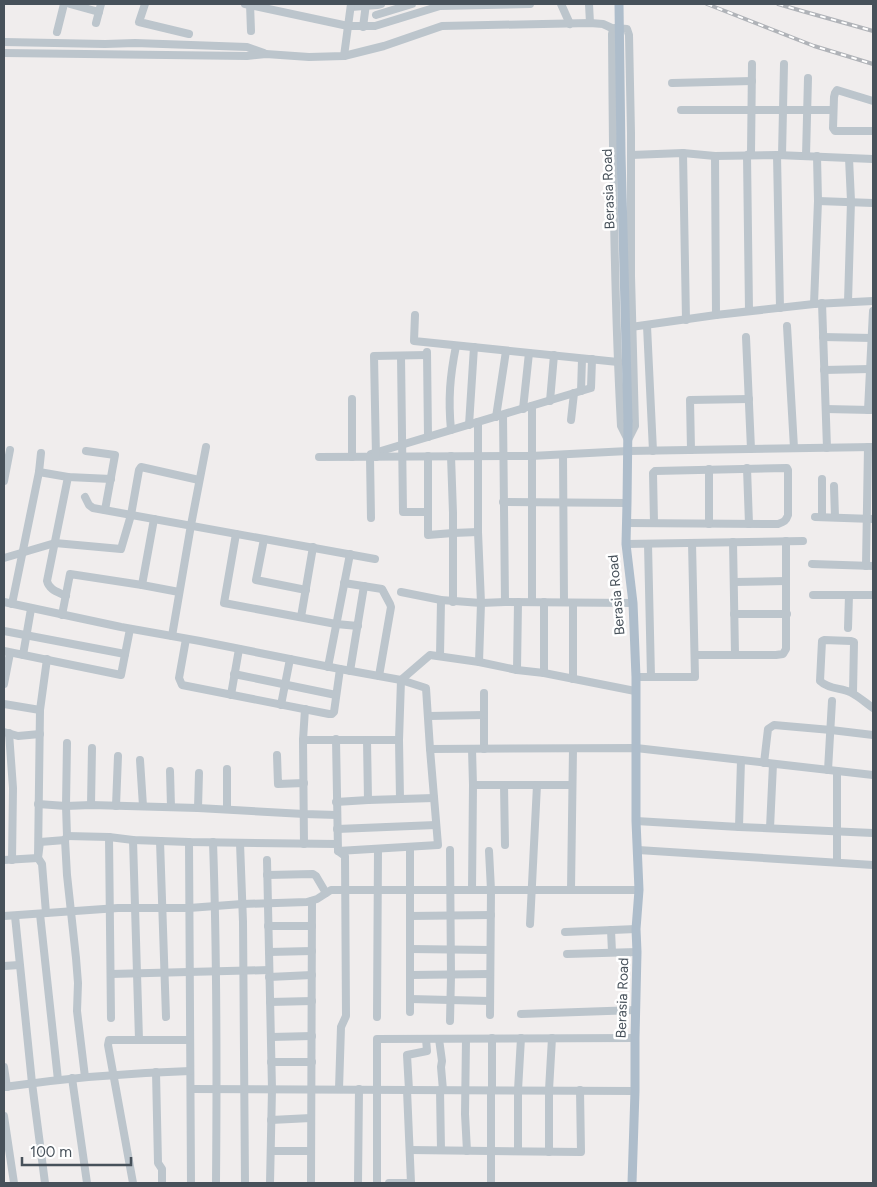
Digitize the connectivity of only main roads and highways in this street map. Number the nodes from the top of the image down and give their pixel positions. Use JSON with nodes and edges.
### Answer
{"nodes":[{"id":1,"x":619,"y":4,"type":"edge"},
{"id":2,"x":632,"y":1183,"type":"edge"}],
"edges":[{"from":1,"to":2,"type":"main road","name":"Berasia Road","bridge":true}]}
